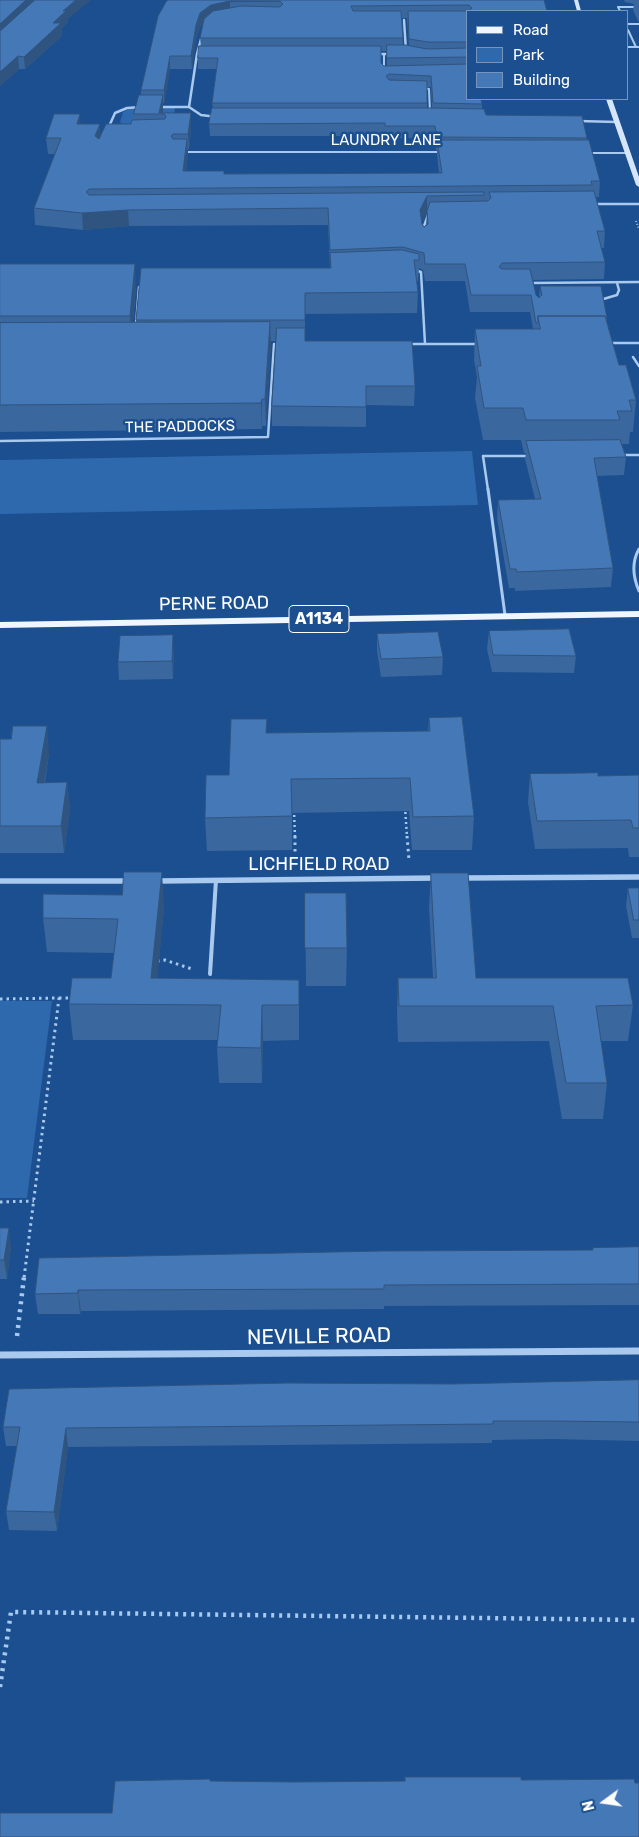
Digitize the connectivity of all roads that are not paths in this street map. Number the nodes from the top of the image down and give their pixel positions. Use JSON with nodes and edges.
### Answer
{"nodes":[{"id":1,"x":639,"y":7,"type":"edge"},
{"id":2,"x":620,"y":10,"type":"edge"},
{"id":3,"x":395,"y":20,"type":"edge"},
{"id":4,"x":404,"y":20,"type":"junction"},
{"id":5,"x":413,"y":20,"type":"edge"},
{"id":6,"x":205,"y":25,"type":"edge"},
{"id":7,"x":629,"y":32,"type":"edge"},
{"id":8,"x":637,"y":47,"type":"edge"},
{"id":9,"x":198,"y":54,"type":"junction"},
{"id":10,"x":207,"y":54,"type":"edge"},
{"id":11,"x":375,"y":54,"type":"edge"},
{"id":12,"x":384,"y":54,"type":"junction"},
{"id":13,"x":384,"y":74,"type":"edge"},
{"id":14,"x":421,"y":88,"type":"edge"},
{"id":15,"x":609,"y":100,"type":"edge"},
{"id":16,"x":145,"y":107,"type":"edge"},
{"id":17,"x":153,"y":107,"type":"edge"},
{"id":18,"x":188,"y":107,"type":"junction"},
{"id":19,"x":221,"y":117,"type":"edge"},
{"id":20,"x":430,"y":117,"type":"edge"},
{"id":21,"x":575,"y":121,"type":"edge"},
{"id":22,"x":618,"y":122,"type":"junction"},
{"id":23,"x":107,"y":132,"type":"junction"},
{"id":24,"x":116,"y":132,"type":"edge"},
{"id":25,"x":104,"y":138,"type":"edge"},
{"id":26,"x":184,"y":152,"type":"edge"},
{"id":27,"x":442,"y":152,"type":"edge"},
{"id":28,"x":585,"y":153,"type":"edge"},
{"id":29,"x":627,"y":153,"type":"junction"},
{"id":30,"x":638,"y":182,"type":"edge"},
{"id":31,"x":639,"y":204,"type":"edge"},
{"id":32,"x":582,"y":205,"type":"edge"},
{"id":33,"x":438,"y":215,"type":"edge"},
{"id":34,"x":423,"y":234,"type":"edge"},
{"id":35,"x":411,"y":269,"type":"edge"},
{"id":36,"x":140,"y":280,"type":"edge"},
{"id":37,"x":617,"y":282,"type":"junction"},
{"id":38,"x":639,"y":282,"type":"edge"},
{"id":39,"x":524,"y":283,"type":"edge"},
{"id":40,"x":532,"y":283,"type":"junction"},
{"id":41,"x":534,"y":291,"type":"edge"},
{"id":42,"x":592,"y":300,"type":"edge"},
{"id":43,"x":136,"y":326,"type":"edge"},
{"id":44,"x":609,"y":343,"type":"edge"},
{"id":45,"x":639,"y":343,"type":"edge"},
{"id":46,"x":283,"y":344,"type":"edge"},
{"id":47,"x":406,"y":344,"type":"edge"},
{"id":48,"x":424,"y":344,"type":"junction"},
{"id":49,"x":479,"y":344,"type":"edge"},
{"id":50,"x":633,"y":356,"type":"dead end"},
{"id":51,"x":639,"y":366,"type":"edge"},
{"id":52,"x":0,"y":441,"type":"edge"},
{"id":53,"x":620,"y":455,"type":"edge"},
{"id":54,"x":639,"y":455,"type":"edge"},
{"id":55,"x":532,"y":456,"type":"edge"},
{"id":56,"x":639,"y":549,"type":"edge"},
{"id":57,"x":639,"y":591,"type":"edge"},
{"id":58,"x":639,"y":614,"type":"edge"},
{"id":59,"x":505,"y":616,"type":"junction"},
{"id":60,"x":0,"y":624,"type":"edge"},
{"id":61,"x":639,"y":877,"type":"edge"},
{"id":62,"x":440,"y":878,"type":"edge"},
{"id":63,"x":460,"y":878,"type":"edge"},
{"id":64,"x":216,"y":880,"type":"junction"},
{"id":65,"x":0,"y":881,"type":"edge"},
{"id":66,"x":134,"y":881,"type":"edge"},
{"id":67,"x":152,"y":881,"type":"edge"},
{"id":68,"x":210,"y":974,"type":"road end"},
{"id":69,"x":639,"y":1350,"type":"edge"},
{"id":70,"x":0,"y":1355,"type":"edge"}],
"edges":[{"from":1,"to":2,"type":"lane"},
{"from":3,"to":4,"type":"street"},
{"from":4,"to":5,"type":"street"},
{"from":4,"to":12,"type":"street"},
{"from":6,"to":9,"type":"street"},
{"from":7,"to":8,"type":"lane"},
{"from":9,"to":10,"type":"street"},
{"from":9,"to":18,"type":"street"},
{"from":11,"to":12,"type":"street"},
{"from":12,"to":13,"type":"lane"},
{"from":14,"to":20,"type":"lane"},
{"from":15,"to":22,"type":"street"},
{"from":16,"to":23,"type":"street"},
{"from":17,"to":18,"type":"street"},
{"from":18,"to":19,"type":"street"},
{"from":21,"to":22,"type":"street"},
{"from":22,"to":29,"type":"street"},
{"from":23,"to":24,"type":"street"},
{"from":23,"to":25,"type":"street"},
{"from":26,"to":27,"type":"lane","name":"LAUNDRY LANE"},
{"from":28,"to":29,"type":"lane"},
{"from":29,"to":30,"type":"street"},
{"from":31,"to":32,"type":"street"},
{"from":33,"to":34,"type":"lane"},
{"from":35,"to":48,"type":"lane"},
{"from":36,"to":43,"type":"lane"},
{"from":37,"to":38,"type":"lane"},
{"from":37,"to":40,"type":"lane"},
{"from":37,"to":42,"type":"lane"},
{"from":39,"to":40,"type":"lane"},
{"from":40,"to":41,"type":"lane"},
{"from":44,"to":45,"type":"lane"},
{"from":46,"to":52,"type":"lane","name":"THE PADDOCKS"},
{"from":47,"to":48,"type":"lane"},
{"from":48,"to":49,"type":"lane"},
{"from":50,"to":51,"type":"lane"},
{"from":53,"to":54,"type":"lane"},
{"from":55,"to":59,"type":"lane"},
{"from":56,"to":57,"type":"lane"},
{"from":58,"to":59,"type":"main road","name":"PERNE ROAD","number":"A1134"},
{"from":59,"to":60,"type":"main road","name":"PERNE ROAD","number":"A1134"},
{"from":61,"to":63,"type":"street"},
{"from":62,"to":64,"type":"street","name":"LICHFIELD ROAD"},
{"from":64,"to":67,"type":"street","name":"LICHFIELD ROAD"},
{"from":64,"to":68,"type":"lane"},
{"from":65,"to":66,"type":"street"},
{"from":69,"to":70,"type":"street","name":"NEVILLE ROAD"}]}
